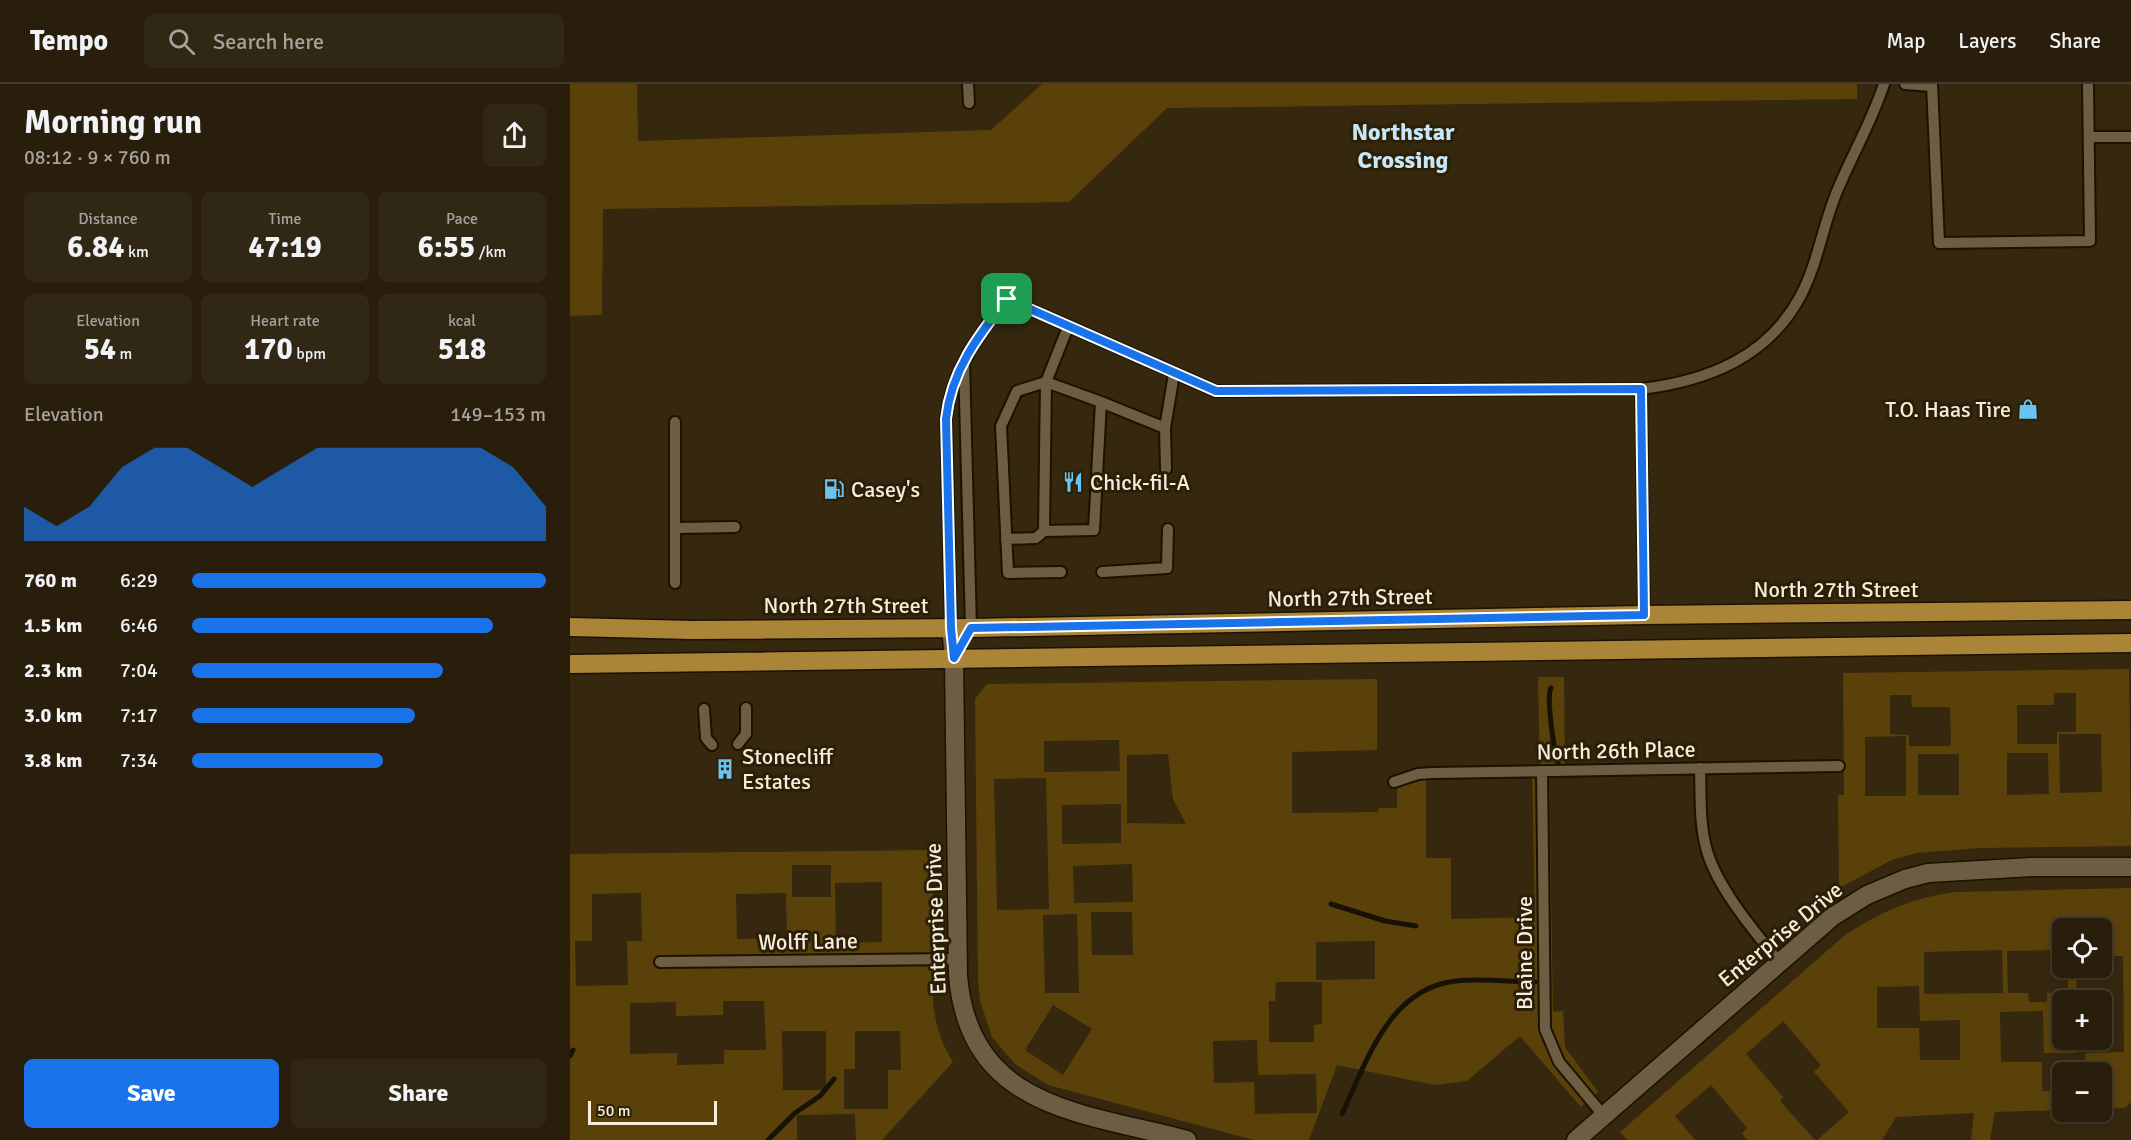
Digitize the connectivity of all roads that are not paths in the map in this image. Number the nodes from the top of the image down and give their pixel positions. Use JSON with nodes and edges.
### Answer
{"nodes":[{"id":1,"x":968,"y":84,"type":"edge"},
{"id":2,"x":1884,"y":84,"type":"edge"},
{"id":3,"x":1905,"y":84,"type":"edge"},
{"id":4,"x":2088,"y":84,"type":"edge"},
{"id":5,"x":1932,"y":85,"type":"edge"},
{"id":6,"x":969,"y":103,"type":"dead end"},
{"id":7,"x":2089,"y":137,"type":"junction"},
{"id":8,"x":2131,"y":137,"type":"edge"},
{"id":9,"x":1068,"y":327,"type":"junction"},
{"id":10,"x":964,"y":360,"type":"junction"},
{"id":11,"x":1174,"y":374,"type":"junction"},
{"id":12,"x":1046,"y":382,"type":"junction"},
{"id":13,"x":1641,"y":389,"type":"junction"},
{"id":14,"x":1101,"y":402,"type":"junction"},
{"id":15,"x":675,"y":422,"type":"dead end"},
{"id":16,"x":1165,"y":428,"type":"junction"},
{"id":17,"x":1166,"y":470,"type":"dead end"},
{"id":18,"x":735,"y":527,"type":"dead end"},
{"id":19,"x":677,"y":528,"type":"junction"},
{"id":20,"x":1168,"y":529,"type":"dead end"},
{"id":21,"x":1044,"y":531,"type":"junction"},
{"id":22,"x":1006,"y":539,"type":"junction"},
{"id":23,"x":1061,"y":572,"type":"dead end"},
{"id":24,"x":1102,"y":572,"type":"dead end"},
{"id":25,"x":675,"y":583,"type":"dead end"},
{"id":26,"x":2131,"y":610,"type":"edge"},
{"id":27,"x":1644,"y":615,"type":"junction"},
{"id":28,"x":570,"y":627,"type":"edge"},
{"id":29,"x":951,"y":628,"type":"junction"},
{"id":30,"x":971,"y":628,"type":"junction"},
{"id":31,"x":2131,"y":643,"type":"edge"},
{"id":32,"x":954,"y":658,"type":"junction"},
{"id":33,"x":570,"y":664,"type":"edge"},
{"id":34,"x":746,"y":708,"type":"dead end"},
{"id":35,"x":704,"y":709,"type":"dead end"},
{"id":36,"x":738,"y":744,"type":"dead end"},
{"id":37,"x":712,"y":745,"type":"dead end"},
{"id":38,"x":1839,"y":766,"type":"dead end"},
{"id":39,"x":1700,"y":768,"type":"junction"},
{"id":40,"x":1542,"y":771,"type":"junction"},
{"id":41,"x":1394,"y":782,"type":"dead end"},
{"id":42,"x":2131,"y":867,"type":"edge"},
{"id":43,"x":957,"y":959,"type":"junction"},
{"id":44,"x":660,"y":962,"type":"dead end"},
{"id":45,"x":1780,"y":963,"type":"junction"},
{"id":46,"x":1604,"y":1116,"type":"junction"},
{"id":47,"x":1186,"y":1140,"type":"edge"},
{"id":48,"x":1576,"y":1140,"type":"edge"}],
"edges":[{"from":1,"to":6,"type":"lane"},
{"from":2,"to":13,"type":"lane"},
{"from":3,"to":5,"type":"lane"},
{"from":4,"to":7,"type":"lane"},
{"from":5,"to":7,"type":"lane"},
{"from":7,"to":8,"type":"lane"},
{"from":9,"to":10,"type":"lane","name":"Enterprise Drive"},
{"from":9,"to":11,"type":"lane"},
{"from":9,"to":12,"type":"lane"},
{"from":10,"to":29,"type":"lane","name":"Enterprise Drive"},
{"from":10,"to":30,"type":"lane"},
{"from":11,"to":13,"type":"lane"},
{"from":11,"to":16,"type":"lane"},
{"from":12,"to":14,"type":"lane"},
{"from":12,"to":21,"type":"lane"},
{"from":12,"to":22,"type":"lane"},
{"from":13,"to":27,"type":"lane"},
{"from":14,"to":16,"type":"lane"},
{"from":14,"to":21,"type":"lane"},
{"from":15,"to":19,"type":"lane"},
{"from":16,"to":17,"type":"lane"},
{"from":18,"to":19,"type":"lane"},
{"from":19,"to":25,"type":"lane"},
{"from":20,"to":24,"type":"lane"},
{"from":21,"to":22,"type":"lane"},
{"from":22,"to":23,"type":"lane"},
{"from":26,"to":27,"type":"main road","name":"North 27th Street"},
{"from":27,"to":30,"type":"main road","name":"North 27th Street"},
{"from":28,"to":29,"type":"main road","name":"North 27th Street"},
{"from":29,"to":30,"type":"main road","name":"North 27th Street"},
{"from":29,"to":32,"type":"street","name":"Enterprise Drive"},
{"from":30,"to":32,"type":"street"},
{"from":31,"to":32,"type":"main road"},
{"from":32,"to":33,"type":"main road"},
{"from":32,"to":43,"type":"street","name":"Enterprise Drive"},
{"from":34,"to":36,"type":"lane"},
{"from":35,"to":37,"type":"lane"},
{"from":38,"to":39,"type":"lane","name":"North 26th Place"},
{"from":39,"to":40,"type":"lane","name":"North 26th Place"},
{"from":39,"to":45,"type":"lane"},
{"from":40,"to":41,"type":"lane","name":"North 26th Place"},
{"from":40,"to":46,"type":"lane","name":"Blaine Drive"},
{"from":42,"to":45,"type":"street","name":"Enterprise Drive"},
{"from":43,"to":44,"type":"lane","name":"Wolff Lane"},
{"from":43,"to":47,"type":"street","name":"Enterprise Drive"},
{"from":45,"to":46,"type":"street","name":"Enterprise Drive"},
{"from":46,"to":48,"type":"street","name":"Enterprise Drive"}]}
